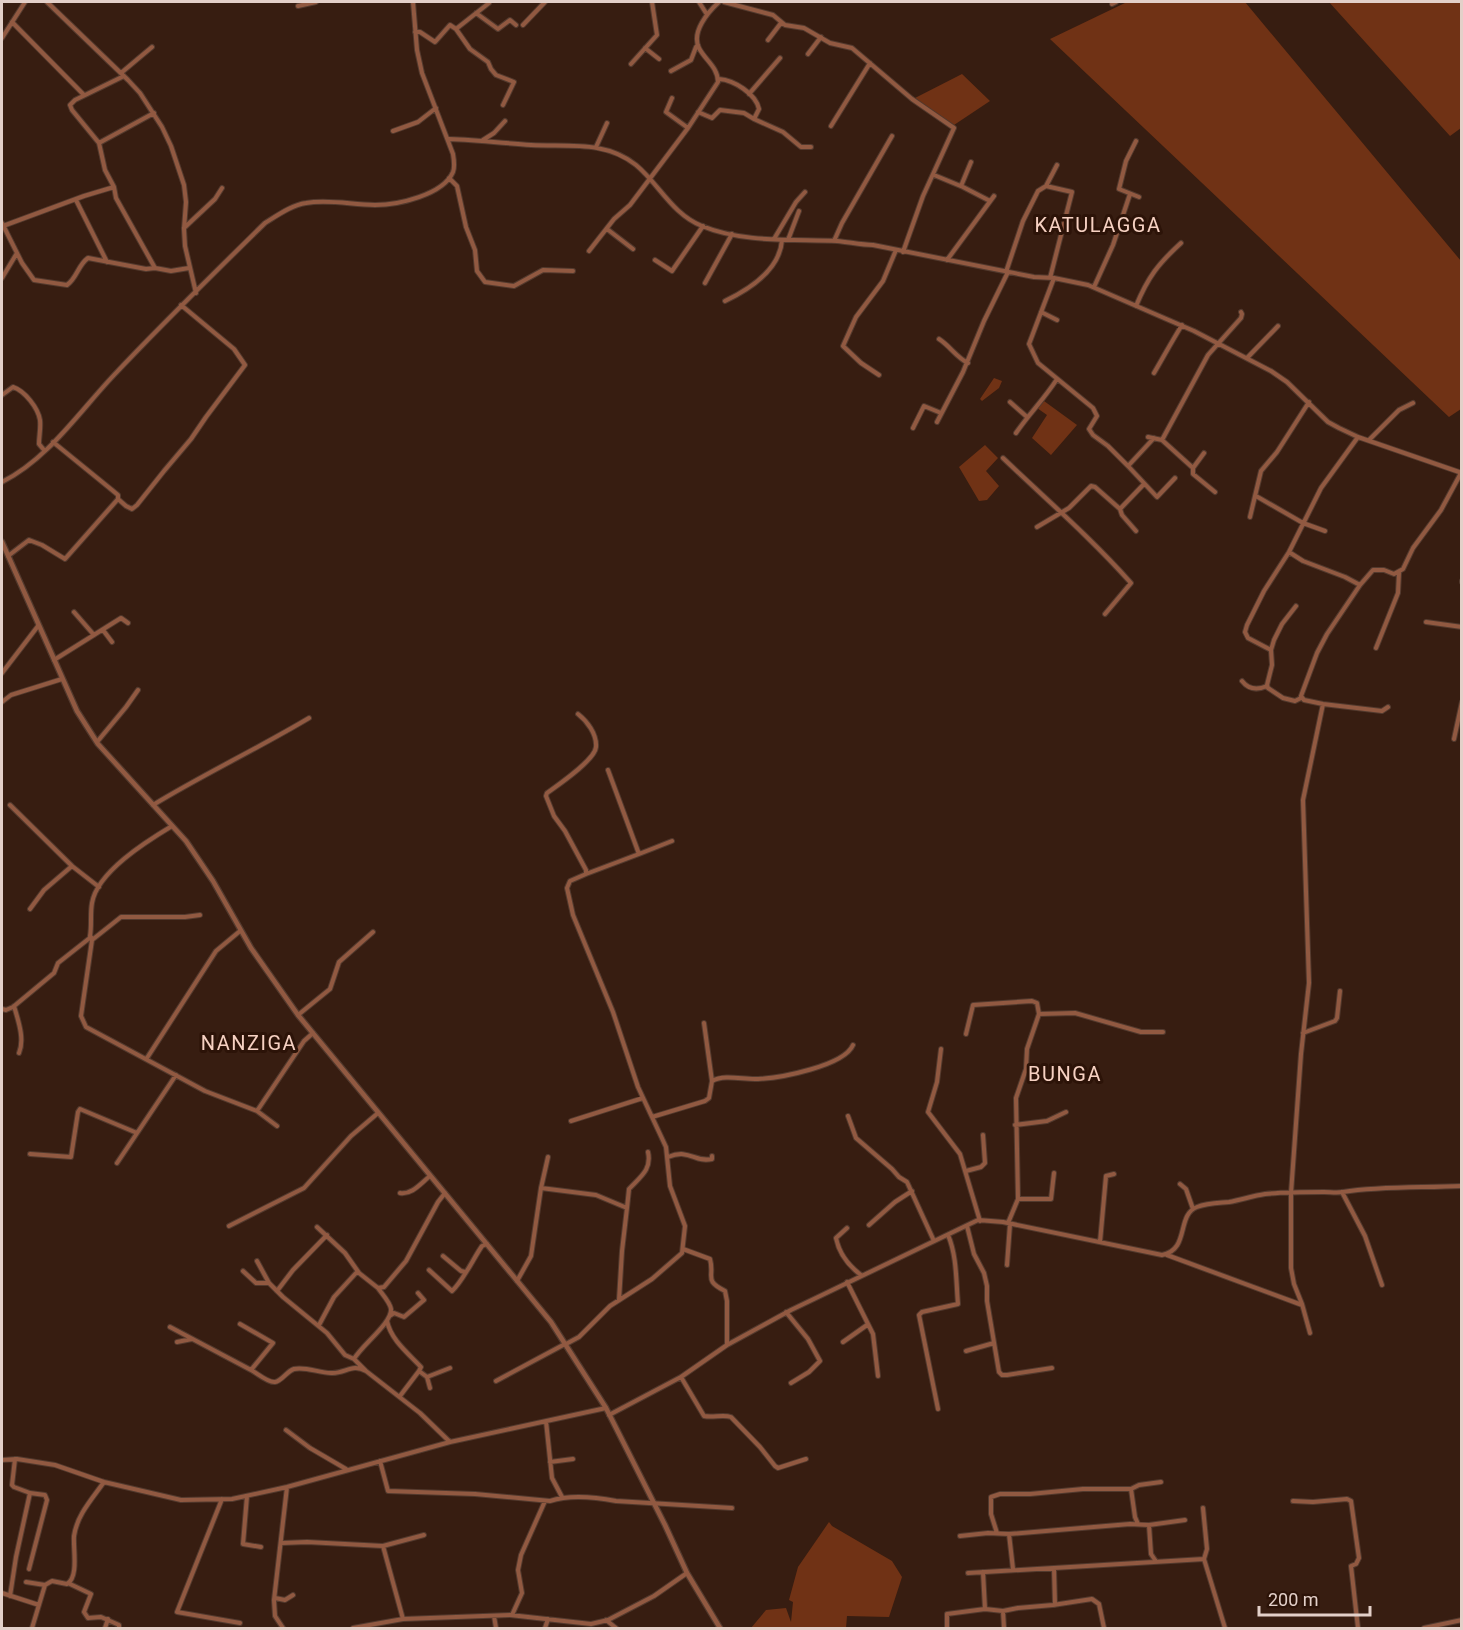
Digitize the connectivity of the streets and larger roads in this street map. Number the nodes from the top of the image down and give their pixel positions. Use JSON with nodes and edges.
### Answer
{"nodes":[{"id":1,"x":25,"y":2,"type":"edge"},
{"id":2,"x":47,"y":2,"type":"edge"},
{"id":3,"x":316,"y":2,"type":"edge"},
{"id":4,"x":414,"y":2,"type":"edge"},
{"id":5,"x":545,"y":2,"type":"edge"},
{"id":6,"x":652,"y":2,"type":"edge"},
{"id":7,"x":699,"y":2,"type":"edge"},
{"id":8,"x":719,"y":2,"type":"edge"},
{"id":9,"x":724,"y":2,"type":"edge"},
{"id":10,"x":489,"y":3,"type":"edge"},
{"id":11,"x":298,"y":6,"type":"dead end"},
{"id":12,"x":476,"y":13,"type":"junction"},
{"id":13,"x":706,"y":13,"type":"junction"},
{"id":14,"x":12,"y":22,"type":"junction"},
{"id":15,"x":781,"y":23,"type":"junction"},
{"id":16,"x":516,"y":25,"type":"dead end"},
{"id":17,"x":523,"y":25,"type":"dead end"},
{"id":18,"x":456,"y":28,"type":"junction"},
{"id":19,"x":415,"y":32,"type":"junction"},
{"id":20,"x":821,"y":37,"type":"junction"},
{"id":21,"x":2,"y":38,"type":"edge"},
{"id":22,"x":768,"y":40,"type":"dead end"},
{"id":23,"x":698,"y":45,"type":"junction"},
{"id":24,"x":152,"y":47,"type":"dead end"},
{"id":25,"x":645,"y":48,"type":"junction"},
{"id":26,"x":808,"y":54,"type":"dead end"},
{"id":27,"x":780,"y":58,"type":"dead end"},
{"id":28,"x":659,"y":59,"type":"dead end"},
{"id":29,"x":870,"y":63,"type":"junction"},
{"id":30,"x":631,"y":64,"type":"dead end"},
{"id":31,"x":671,"y":71,"type":"dead end"},
{"id":32,"x":123,"y":74,"type":"junction"},
{"id":33,"x":719,"y":79,"type":"junction"},
{"id":34,"x":749,"y":94,"type":"junction"},
{"id":35,"x":84,"y":95,"type":"junction"},
{"id":36,"x":672,"y":98,"type":"dead end"},
{"id":37,"x":503,"y":105,"type":"dead end"},
{"id":38,"x":436,"y":108,"type":"junction"},
{"id":39,"x":698,"y":112,"type":"junction"},
{"id":40,"x":154,"y":114,"type":"junction"},
{"id":41,"x":754,"y":119,"type":"junction"},
{"id":42,"x":505,"y":121,"type":"dead end"},
{"id":43,"x":607,"y":123,"type":"dead end"},
{"id":44,"x":831,"y":126,"type":"dead end"},
{"id":45,"x":688,"y":128,"type":"junction"},
{"id":46,"x":393,"y":131,"type":"dead end"},
{"id":47,"x":892,"y":136,"type":"dead end"},
{"id":48,"x":449,"y":139,"type":"junction"},
{"id":49,"x":483,"y":140,"type":"junction"},
{"id":50,"x":1136,"y":141,"type":"dead end"},
{"id":51,"x":99,"y":143,"type":"junction"},
{"id":52,"x":596,"y":147,"type":"junction"},
{"id":53,"x":811,"y":147,"type":"dead end"},
{"id":54,"x":971,"y":162,"type":"dead end"},
{"id":55,"x":1058,"y":165,"type":"dead end"},
{"id":56,"x":934,"y":175,"type":"junction"},
{"id":57,"x":449,"y":178,"type":"junction"},
{"id":58,"x":650,"y":178,"type":"junction"},
{"id":59,"x":961,"y":186,"type":"junction"},
{"id":60,"x":1046,"y":186,"type":"junction"},
{"id":61,"x":114,"y":187,"type":"junction"},
{"id":62,"x":222,"y":188,"type":"dead end"},
{"id":63,"x":805,"y":192,"type":"dead end"},
{"id":64,"x":1131,"y":194,"type":"junction"},
{"id":65,"x":994,"y":196,"type":"dead end"},
{"id":66,"x":1139,"y":197,"type":"dead end"},
{"id":67,"x":76,"y":200,"type":"junction"},
{"id":68,"x":990,"y":201,"type":"junction"},
{"id":69,"x":799,"y":211,"type":"dead end"},
{"id":70,"x":2,"y":225,"type":"edge"},
{"id":71,"x":703,"y":226,"type":"junction"},
{"id":72,"x":184,"y":229,"type":"junction"},
{"id":73,"x":606,"y":229,"type":"junction"},
{"id":74,"x":732,"y":234,"type":"junction"},
{"id":75,"x":774,"y":239,"type":"junction"},
{"id":76,"x":782,"y":240,"type":"junction"},
{"id":77,"x":788,"y":240,"type":"junction"},
{"id":78,"x":834,"y":241,"type":"junction"},
{"id":79,"x":1181,"y":243,"type":"dead end"},
{"id":80,"x":633,"y":249,"type":"dead end"},
{"id":81,"x":896,"y":250,"type":"junction"},
{"id":82,"x":589,"y":251,"type":"dead end"},
{"id":83,"x":18,"y":252,"type":"junction"},
{"id":84,"x":903,"y":252,"type":"junction"},
{"id":85,"x":655,"y":260,"type":"dead end"},
{"id":86,"x":947,"y":260,"type":"junction"},
{"id":87,"x":107,"y":262,"type":"junction"},
{"id":88,"x":155,"y":268,"type":"junction"},
{"id":89,"x":189,"y":268,"type":"junction"},
{"id":90,"x":573,"y":271,"type":"dead end"},
{"id":91,"x":1007,"y":272,"type":"junction"},
{"id":92,"x":2,"y":278,"type":"edge"},
{"id":93,"x":1052,"y":278,"type":"junction"},
{"id":94,"x":705,"y":283,"type":"dead end"},
{"id":95,"x":1094,"y":287,"type":"junction"},
{"id":96,"x":196,"y":293,"type":"junction"},
{"id":97,"x":724,"y":301,"type":"dead end"},
{"id":98,"x":181,"y":305,"type":"junction"},
{"id":99,"x":1136,"y":306,"type":"junction"},
{"id":100,"x":1041,"y":312,"type":"junction"},
{"id":101,"x":1240,"y":312,"type":"dead end"},
{"id":102,"x":1057,"y":320,"type":"dead end"},
{"id":103,"x":1182,"y":325,"type":"junction"},
{"id":104,"x":1278,"y":326,"type":"dead end"},
{"id":105,"x":939,"y":339,"type":"dead end"},
{"id":106,"x":1219,"y":343,"type":"junction"},
{"id":107,"x":1247,"y":358,"type":"junction"},
{"id":108,"x":968,"y":363,"type":"junction"},
{"id":109,"x":1154,"y":372,"type":"dead end"},
{"id":110,"x":879,"y":375,"type":"dead end"},
{"id":111,"x":1057,"y":379,"type":"junction"},
{"id":112,"x":2,"y":395,"type":"edge"},
{"id":113,"x":1010,"y":402,"type":"dead end"},
{"id":114,"x":1309,"y":402,"type":"junction"},
{"id":115,"x":1413,"y":403,"type":"dead end"},
{"id":116,"x":941,"y":413,"type":"junction"},
{"id":117,"x":1027,"y":417,"type":"junction"},
{"id":118,"x":937,"y":422,"type":"dead end"},
{"id":119,"x":913,"y":428,"type":"dead end"},
{"id":120,"x":1016,"y":433,"type":"dead end"},
{"id":121,"x":1148,"y":436,"type":"dead end"},
{"id":122,"x":1358,"y":437,"type":"junction"},
{"id":123,"x":1154,"y":438,"type":"junction"},
{"id":124,"x":1162,"y":440,"type":"junction"},
{"id":125,"x":1369,"y":440,"type":"junction"},
{"id":126,"x":53,"y":442,"type":"junction"},
{"id":127,"x":44,"y":450,"type":"junction"},
{"id":128,"x":1204,"y":453,"type":"dead end"},
{"id":129,"x":1003,"y":458,"type":"dead end"},
{"id":130,"x":1128,"y":466,"type":"junction"},
{"id":131,"x":1192,"y":468,"type":"junction"},
{"id":132,"x":1461,"y":473,"type":"edge"},
{"id":133,"x":1175,"y":478,"type":"dead end"},
{"id":134,"x":2,"y":482,"type":"edge"},
{"id":135,"x":1144,"y":484,"type":"junction"},
{"id":136,"x":1215,"y":492,"type":"dead end"},
{"id":137,"x":1256,"y":496,"type":"junction"},
{"id":138,"x":118,"y":499,"type":"junction"},
{"id":139,"x":1120,"y":509,"type":"junction"},
{"id":140,"x":1061,"y":514,"type":"junction"},
{"id":141,"x":1250,"y":518,"type":"dead end"},
{"id":142,"x":1303,"y":523,"type":"junction"},
{"id":143,"x":1037,"y":527,"type":"dead end"},
{"id":144,"x":1136,"y":531,"type":"dead end"},
{"id":145,"x":1324,"y":531,"type":"dead end"},
{"id":146,"x":2,"y":543,"type":"edge"},
{"id":147,"x":3,"y":551,"type":"edge"},
{"id":148,"x":1289,"y":552,"type":"junction"},
{"id":149,"x":8,"y":556,"type":"junction"},
{"id":150,"x":1399,"y":573,"type":"junction"},
{"id":151,"x":1360,"y":585,"type":"junction"},
{"id":152,"x":1296,"y":606,"type":"dead end"},
{"id":153,"x":74,"y":612,"type":"dead end"},
{"id":154,"x":1105,"y":614,"type":"dead end"},
{"id":155,"x":1426,"y":622,"type":"dead end"},
{"id":156,"x":128,"y":623,"type":"dead end"},
{"id":157,"x":38,"y":626,"type":"junction"},
{"id":158,"x":1461,"y":627,"type":"edge"},
{"id":159,"x":103,"y":630,"type":"junction"},
{"id":160,"x":94,"y":635,"type":"junction"},
{"id":161,"x":112,"y":642,"type":"dead end"},
{"id":162,"x":1376,"y":648,"type":"dead end"},
{"id":163,"x":1271,"y":650,"type":"junction"},
{"id":164,"x":53,"y":660,"type":"junction"},
{"id":165,"x":2,"y":673,"type":"edge"},
{"id":166,"x":62,"y":679,"type":"junction"},
{"id":167,"x":1242,"y":681,"type":"dead end"},
{"id":168,"x":1268,"y":686,"type":"junction"},
{"id":169,"x":138,"y":690,"type":"dead end"},
{"id":170,"x":1301,"y":698,"type":"junction"},
{"id":171,"x":2,"y":702,"type":"edge"},
{"id":172,"x":1461,"y":702,"type":"edge"},
{"id":173,"x":1323,"y":704,"type":"junction"},
{"id":174,"x":1388,"y":706,"type":"dead end"},
{"id":175,"x":1461,"y":711,"type":"edge"},
{"id":176,"x":578,"y":714,"type":"dead end"},
{"id":177,"x":309,"y":718,"type":"dead end"},
{"id":178,"x":1454,"y":739,"type":"dead end"},
{"id":179,"x":97,"y":742,"type":"junction"},
{"id":180,"x":608,"y":770,"type":"dead end"},
{"id":181,"x":10,"y":805,"type":"dead end"},
{"id":182,"x":153,"y":805,"type":"junction"},
{"id":183,"x":172,"y":826,"type":"junction"},
{"id":184,"x":672,"y":841,"type":"dead end"},
{"id":185,"x":639,"y":854,"type":"junction"},
{"id":186,"x":72,"y":866,"type":"junction"},
{"id":187,"x":586,"y":874,"type":"junction"},
{"id":188,"x":99,"y":887,"type":"junction"},
{"id":189,"x":30,"y":909,"type":"dead end"},
{"id":190,"x":200,"y":915,"type":"dead end"},
{"id":191,"x":240,"y":931,"type":"junction"},
{"id":192,"x":373,"y":932,"type":"dead end"},
{"id":193,"x":91,"y":939,"type":"junction"},
{"id":194,"x":1340,"y":991,"type":"dead end"},
{"id":195,"x":14,"y":1006,"type":"junction"},
{"id":196,"x":2,"y":1009,"type":"edge"},
{"id":197,"x":1039,"y":1014,"type":"junction"},
{"id":198,"x":298,"y":1015,"type":"junction"},
{"id":199,"x":704,"y":1023,"type":"dead end"},
{"id":200,"x":1164,"y":1032,"type":"dead end"},
{"id":201,"x":313,"y":1033,"type":"junction"},
{"id":202,"x":1303,"y":1033,"type":"junction"},
{"id":203,"x":966,"y":1034,"type":"dead end"},
{"id":204,"x":853,"y":1045,"type":"dead end"},
{"id":205,"x":941,"y":1049,"type":"dead end"},
{"id":206,"x":19,"y":1053,"type":"dead end"},
{"id":207,"x":147,"y":1058,"type":"junction"},
{"id":208,"x":176,"y":1074,"type":"junction"},
{"id":209,"x":712,"y":1081,"type":"junction"},
{"id":210,"x":643,"y":1098,"type":"junction"},
{"id":211,"x":257,"y":1111,"type":"junction"},
{"id":212,"x":1066,"y":1112,"type":"dead end"},
{"id":213,"x":378,"y":1113,"type":"junction"},
{"id":214,"x":848,"y":1116,"type":"dead end"},
{"id":215,"x":652,"y":1117,"type":"junction"},
{"id":216,"x":570,"y":1121,"type":"dead end"},
{"id":217,"x":277,"y":1125,"type":"dead end"},
{"id":218,"x":1015,"y":1125,"type":"junction"},
{"id":219,"x":137,"y":1133,"type":"junction"},
{"id":220,"x":982,"y":1135,"type":"dead end"},
{"id":221,"x":648,"y":1152,"type":"dead end"},
{"id":222,"x":30,"y":1154,"type":"dead end"},
{"id":223,"x":668,"y":1156,"type":"junction"},
{"id":224,"x":712,"y":1156,"type":"dead end"},
{"id":225,"x":548,"y":1157,"type":"dead end"},
{"id":226,"x":117,"y":1163,"type":"dead end"},
{"id":227,"x":966,"y":1171,"type":"junction"},
{"id":228,"x":1054,"y":1173,"type":"dead end"},
{"id":229,"x":1114,"y":1174,"type":"dead end"},
{"id":230,"x":430,"y":1176,"type":"junction"},
{"id":231,"x":1180,"y":1184,"type":"dead end"},
{"id":232,"x":1461,"y":1186,"type":"edge"},
{"id":233,"x":541,"y":1188,"type":"junction"},
{"id":234,"x":912,"y":1191,"type":"junction"},
{"id":235,"x":1292,"y":1192,"type":"junction"},
{"id":236,"x":1342,"y":1192,"type":"junction"},
{"id":237,"x":400,"y":1193,"type":"dead end"},
{"id":238,"x":445,"y":1193,"type":"junction"},
{"id":239,"x":1018,"y":1199,"type":"junction"},
{"id":240,"x":627,"y":1208,"type":"junction"},
{"id":241,"x":1193,"y":1209,"type":"junction"},
{"id":242,"x":980,"y":1221,"type":"junction"},
{"id":243,"x":1009,"y":1223,"type":"junction"},
{"id":244,"x":869,"y":1225,"type":"dead end"},
{"id":245,"x":229,"y":1226,"type":"dead end"},
{"id":246,"x":967,"y":1226,"type":"junction"},
{"id":247,"x":317,"y":1227,"type":"dead end"},
{"id":248,"x":847,"y":1228,"type":"dead end"},
{"id":249,"x":327,"y":1235,"type":"junction"},
{"id":250,"x":948,"y":1235,"type":"junction"},
{"id":251,"x":934,"y":1241,"type":"junction"},
{"id":252,"x":1100,"y":1242,"type":"junction"},
{"id":253,"x":487,"y":1244,"type":"junction"},
{"id":254,"x":683,"y":1249,"type":"junction"},
{"id":255,"x":1166,"y":1254,"type":"junction"},
{"id":256,"x":442,"y":1256,"type":"dead end"},
{"id":257,"x":258,"y":1261,"type":"dead end"},
{"id":258,"x":1007,"y":1265,"type":"dead end"},
{"id":259,"x":429,"y":1270,"type":"dead end"},
{"id":260,"x":243,"y":1271,"type":"dead end"},
{"id":261,"x":465,"y":1272,"type":"junction"},
{"id":262,"x":359,"y":1273,"type":"junction"},
{"id":263,"x":861,"y":1275,"type":"junction"},
{"id":264,"x":518,"y":1281,"type":"junction"},
{"id":265,"x":848,"y":1282,"type":"junction"},
{"id":266,"x":269,"y":1283,"type":"junction"},
{"id":267,"x":1382,"y":1285,"type":"dead end"},
{"id":268,"x":384,"y":1287,"type":"junction"},
{"id":269,"x":378,"y":1288,"type":"junction"},
{"id":270,"x":277,"y":1291,"type":"junction"},
{"id":271,"x":418,"y":1293,"type":"dead end"},
{"id":272,"x":383,"y":1294,"type":"junction"},
{"id":273,"x":619,"y":1300,"type":"junction"},
{"id":274,"x":1302,"y":1305,"type":"junction"},
{"id":275,"x":786,"y":1312,"type":"junction"},
{"id":276,"x":390,"y":1315,"type":"junction"},
{"id":277,"x":387,"y":1321,"type":"junction"},
{"id":278,"x":240,"y":1324,"type":"dead end"},
{"id":279,"x":319,"y":1325,"type":"junction"},
{"id":280,"x":867,"y":1325,"type":"junction"},
{"id":281,"x":171,"y":1327,"type":"dead end"},
{"id":282,"x":1310,"y":1333,"type":"dead end"},
{"id":283,"x":193,"y":1339,"type":"junction"},
{"id":284,"x":177,"y":1342,"type":"dead end"},
{"id":285,"x":843,"y":1342,"type":"dead end"},
{"id":286,"x":994,"y":1343,"type":"junction"},
{"id":287,"x":566,"y":1344,"type":"junction"},
{"id":288,"x":728,"y":1345,"type":"junction"},
{"id":289,"x":966,"y":1351,"type":"dead end"},
{"id":290,"x":354,"y":1359,"type":"junction"},
{"id":291,"x":450,"y":1368,"type":"dead end"},
{"id":292,"x":1052,"y":1368,"type":"dead end"},
{"id":293,"x":250,"y":1370,"type":"junction"},
{"id":294,"x":366,"y":1371,"type":"junction"},
{"id":295,"x":419,"y":1371,"type":"junction"},
{"id":296,"x":878,"y":1376,"type":"dead end"},
{"id":297,"x":427,"y":1377,"type":"junction"},
{"id":298,"x":681,"y":1377,"type":"junction"},
{"id":299,"x":496,"y":1381,"type":"dead end"},
{"id":300,"x":791,"y":1383,"type":"dead end"},
{"id":301,"x":430,"y":1388,"type":"dead end"},
{"id":302,"x":400,"y":1396,"type":"junction"},
{"id":303,"x":606,"y":1408,"type":"junction"},
{"id":304,"x":938,"y":1409,"type":"dead end"},
{"id":305,"x":609,"y":1415,"type":"junction"},
{"id":306,"x":546,"y":1421,"type":"junction"},
{"id":307,"x":286,"y":1430,"type":"dead end"},
{"id":308,"x":450,"y":1442,"type":"junction"},
{"id":309,"x":15,"y":1459,"type":"junction"},
{"id":310,"x":573,"y":1459,"type":"dead end"},
{"id":311,"x":806,"y":1459,"type":"dead end"},
{"id":312,"x":2,"y":1460,"type":"edge"},
{"id":313,"x":380,"y":1461,"type":"junction"},
{"id":314,"x":550,"y":1462,"type":"junction"},
{"id":315,"x":347,"y":1470,"type":"junction"},
{"id":316,"x":104,"y":1482,"type":"junction"},
{"id":317,"x":1161,"y":1482,"type":"dead end"},
{"id":318,"x":287,"y":1486,"type":"junction"},
{"id":319,"x":1131,"y":1489,"type":"junction"},
{"id":320,"x":30,"y":1493,"type":"junction"},
{"id":321,"x":247,"y":1496,"type":"junction"},
{"id":322,"x":562,"y":1497,"type":"junction"},
{"id":323,"x":222,"y":1499,"type":"junction"},
{"id":324,"x":545,"y":1501,"type":"junction"},
{"id":325,"x":1293,"y":1501,"type":"dead end"},
{"id":326,"x":654,"y":1504,"type":"junction"},
{"id":327,"x":732,"y":1508,"type":"dead end"},
{"id":328,"x":1203,"y":1508,"type":"dead end"},
{"id":329,"x":1185,"y":1520,"type":"dead end"},
{"id":330,"x":1138,"y":1524,"type":"junction"},
{"id":331,"x":1149,"y":1525,"type":"junction"},
{"id":332,"x":997,"y":1533,"type":"junction"},
{"id":333,"x":1009,"y":1534,"type":"junction"},
{"id":334,"x":424,"y":1536,"type":"dead end"},
{"id":335,"x":960,"y":1536,"type":"dead end"},
{"id":336,"x":282,"y":1544,"type":"junction"},
{"id":337,"x":383,"y":1546,"type":"junction"},
{"id":338,"x":261,"y":1547,"type":"dead end"},
{"id":339,"x":1204,"y":1559,"type":"junction"},
{"id":340,"x":1155,"y":1561,"type":"junction"},
{"id":341,"x":1054,"y":1568,"type":"junction"},
{"id":342,"x":29,"y":1569,"type":"dead end"},
{"id":343,"x":1013,"y":1569,"type":"junction"},
{"id":344,"x":983,"y":1572,"type":"junction"},
{"id":345,"x":687,"y":1573,"type":"junction"},
{"id":346,"x":968,"y":1573,"type":"dead end"},
{"id":347,"x":26,"y":1582,"type":"dead end"},
{"id":348,"x":70,"y":1584,"type":"junction"},
{"id":349,"x":45,"y":1585,"type":"junction"},
{"id":350,"x":2,"y":1593,"type":"edge"},
{"id":351,"x":293,"y":1595,"type":"dead end"},
{"id":352,"x":10,"y":1596,"type":"junction"},
{"id":353,"x":275,"y":1598,"type":"junction"},
{"id":354,"x":39,"y":1605,"type":"junction"},
{"id":355,"x":1055,"y":1605,"type":"junction"},
{"id":356,"x":985,"y":1609,"type":"junction"},
{"id":357,"x":1004,"y":1611,"type":"junction"},
{"id":358,"x":494,"y":1616,"type":"junction"},
{"id":359,"x":512,"y":1616,"type":"junction"},
{"id":360,"x":108,"y":1619,"type":"junction"},
{"id":361,"x":403,"y":1619,"type":"junction"},
{"id":362,"x":548,"y":1619,"type":"junction"},
{"id":363,"x":606,"y":1620,"type":"junction"},
{"id":364,"x":1461,"y":1620,"type":"edge"},
{"id":365,"x":240,"y":1623,"type":"dead end"},
{"id":366,"x":32,"y":1629,"type":"edge"},
{"id":367,"x":105,"y":1629,"type":"edge"},
{"id":368,"x":119,"y":1629,"type":"edge"},
{"id":369,"x":283,"y":1629,"type":"edge"},
{"id":370,"x":353,"y":1629,"type":"edge"},
{"id":371,"x":495,"y":1629,"type":"edge"},
{"id":372,"x":546,"y":1629,"type":"edge"},
{"id":373,"x":616,"y":1629,"type":"edge"},
{"id":374,"x":720,"y":1629,"type":"edge"},
{"id":375,"x":947,"y":1629,"type":"edge"},
{"id":376,"x":1004,"y":1629,"type":"edge"},
{"id":377,"x":1104,"y":1629,"type":"edge"},
{"id":378,"x":1225,"y":1629,"type":"edge"},
{"id":379,"x":1358,"y":1629,"type":"edge"},
{"id":380,"x":1424,"y":1629,"type":"edge"}],
"edges":[{"from":1,"to":14,"type":"street"},
{"from":2,"to":32,"type":"street"},
{"from":3,"to":11,"type":"street"},
{"from":4,"to":19,"type":"street"},
{"from":5,"to":17,"type":"street"},
{"from":6,"to":25,"type":"street"},
{"from":7,"to":13,"type":"street"},
{"from":8,"to":13,"type":"street"},
{"from":9,"to":15,"type":"street"},
{"from":10,"to":12,"type":"street"},
{"from":12,"to":16,"type":"street"},
{"from":12,"to":18,"type":"street"},
{"from":13,"to":23,"type":"street"},
{"from":14,"to":21,"type":"street"},
{"from":14,"to":35,"type":"street"},
{"from":15,"to":20,"type":"street"},
{"from":15,"to":22,"type":"street"},
{"from":18,"to":19,"type":"street"},
{"from":18,"to":37,"type":"street"},
{"from":19,"to":38,"type":"street"},
{"from":20,"to":26,"type":"street"},
{"from":20,"to":29,"type":"street"},
{"from":23,"to":31,"type":"street"},
{"from":23,"to":33,"type":"street"},
{"from":24,"to":32,"type":"street"},
{"from":25,"to":28,"type":"street"},
{"from":25,"to":30,"type":"street"},
{"from":27,"to":34,"type":"street"},
{"from":29,"to":44,"type":"street"},
{"from":29,"to":56,"type":"street"},
{"from":32,"to":35,"type":"street"},
{"from":32,"to":40,"type":"street"},
{"from":33,"to":34,"type":"street"},
{"from":33,"to":39,"type":"street"},
{"from":34,"to":41,"type":"street"},
{"from":35,"to":51,"type":"street"},
{"from":36,"to":45,"type":"street"},
{"from":38,"to":46,"type":"street"},
{"from":38,"to":48,"type":"street"},
{"from":39,"to":41,"type":"street"},
{"from":39,"to":45,"type":"street"},
{"from":40,"to":51,"type":"street"},
{"from":40,"to":72,"type":"street"},
{"from":41,"to":53,"type":"street"},
{"from":42,"to":49,"type":"street"},
{"from":43,"to":52,"type":"street"},
{"from":45,"to":58,"type":"street"},
{"from":47,"to":78,"type":"street"},
{"from":48,"to":49,"type":"street"},
{"from":48,"to":57,"type":"street"},
{"from":49,"to":52,"type":"street"},
{"from":50,"to":64,"type":"street"},
{"from":51,"to":61,"type":"street"},
{"from":52,"to":58,"type":"street"},
{"from":54,"to":59,"type":"street"},
{"from":55,"to":60,"type":"street"},
{"from":56,"to":59,"type":"street"},
{"from":56,"to":84,"type":"street"},
{"from":57,"to":90,"type":"street"},
{"from":57,"to":96,"type":"street"},
{"from":58,"to":71,"type":"street"},
{"from":58,"to":73,"type":"street"},
{"from":59,"to":68,"type":"street"},
{"from":60,"to":91,"type":"street"},
{"from":60,"to":93,"type":"street"},
{"from":61,"to":67,"type":"street"},
{"from":61,"to":88,"type":"street"},
{"from":62,"to":72,"type":"street"},
{"from":63,"to":75,"type":"street"},
{"from":64,"to":66,"type":"street"},
{"from":64,"to":95,"type":"street"},
{"from":65,"to":68,"type":"street"},
{"from":67,"to":70,"type":"street"},
{"from":67,"to":87,"type":"street"},
{"from":68,"to":86,"type":"street"},
{"from":69,"to":77,"type":"street"},
{"from":70,"to":83,"type":"street"},
{"from":71,"to":74,"type":"street"},
{"from":71,"to":85,"type":"street"},
{"from":72,"to":89,"type":"street"},
{"from":73,"to":80,"type":"street"},
{"from":73,"to":82,"type":"street"},
{"from":74,"to":75,"type":"street"},
{"from":74,"to":94,"type":"street"},
{"from":75,"to":76,"type":"street"},
{"from":76,"to":77,"type":"street"},
{"from":76,"to":97,"type":"street"},
{"from":77,"to":78,"type":"street"},
{"from":78,"to":81,"type":"street"},
{"from":79,"to":99,"type":"street"},
{"from":81,"to":84,"type":"street"},
{"from":81,"to":110,"type":"street"},
{"from":83,"to":87,"type":"street"},
{"from":83,"to":92,"type":"street"},
{"from":84,"to":86,"type":"street"},
{"from":86,"to":91,"type":"street"},
{"from":87,"to":88,"type":"street"},
{"from":88,"to":89,"type":"street"},
{"from":89,"to":96,"type":"street"},
{"from":91,"to":93,"type":"street"},
{"from":91,"to":108,"type":"street"},
{"from":93,"to":95,"type":"street"},
{"from":93,"to":100,"type":"street"},
{"from":95,"to":99,"type":"street"},
{"from":96,"to":98,"type":"street"},
{"from":98,"to":126,"type":"street"},
{"from":98,"to":138,"type":"street"},
{"from":99,"to":103,"type":"street"},
{"from":100,"to":102,"type":"street"},
{"from":100,"to":111,"type":"street"},
{"from":101,"to":106,"type":"street"},
{"from":103,"to":106,"type":"street"},
{"from":103,"to":109,"type":"street"},
{"from":104,"to":107,"type":"street"},
{"from":105,"to":108,"type":"street"},
{"from":106,"to":107,"type":"street"},
{"from":106,"to":124,"type":"street"},
{"from":107,"to":114,"type":"street"},
{"from":108,"to":116,"type":"street"},
{"from":111,"to":117,"type":"street"},
{"from":111,"to":130,"type":"street"},
{"from":112,"to":127,"type":"street"},
{"from":113,"to":117,"type":"street"},
{"from":114,"to":122,"type":"street"},
{"from":114,"to":137,"type":"street"},
{"from":115,"to":125,"type":"street"},
{"from":116,"to":118,"type":"street"},
{"from":116,"to":119,"type":"street"},
{"from":117,"to":120,"type":"street"},
{"from":121,"to":123,"type":"street"},
{"from":122,"to":125,"type":"street"},
{"from":122,"to":142,"type":"street"},
{"from":123,"to":124,"type":"street"},
{"from":123,"to":130,"type":"street"},
{"from":124,"to":131,"type":"street"},
{"from":125,"to":132,"type":"street"},
{"from":126,"to":127,"type":"street"},
{"from":126,"to":138,"type":"street"},
{"from":127,"to":134,"type":"street"},
{"from":128,"to":131,"type":"street"},
{"from":129,"to":140,"type":"street"},
{"from":130,"to":135,"type":"street"},
{"from":131,"to":136,"type":"street"},
{"from":132,"to":150,"type":"street"},
{"from":133,"to":135,"type":"street"},
{"from":135,"to":139,"type":"street"},
{"from":137,"to":141,"type":"street"},
{"from":137,"to":142,"type":"street"},
{"from":138,"to":149,"type":"street"},
{"from":139,"to":140,"type":"street"},
{"from":139,"to":144,"type":"street"},
{"from":140,"to":143,"type":"street"},
{"from":140,"to":154,"type":"street"},
{"from":142,"to":145,"type":"street"},
{"from":142,"to":148,"type":"street"},
{"from":146,"to":147,"type":"street"},
{"from":147,"to":149,"type":"street"},
{"from":148,"to":151,"type":"street"},
{"from":148,"to":163,"type":"street"},
{"from":149,"to":157,"type":"street"},
{"from":150,"to":151,"type":"street"},
{"from":150,"to":162,"type":"street"},
{"from":151,"to":170,"type":"street"},
{"from":152,"to":163,"type":"street"},
{"from":153,"to":160,"type":"street"},
{"from":155,"to":158,"type":"street"},
{"from":156,"to":159,"type":"street"},
{"from":157,"to":164,"type":"street"},
{"from":157,"to":165,"type":"street"},
{"from":159,"to":160,"type":"street"},
{"from":159,"to":161,"type":"street"},
{"from":160,"to":164,"type":"street"},
{"from":163,"to":168,"type":"street"},
{"from":164,"to":166,"type":"street"},
{"from":166,"to":171,"type":"street"},
{"from":166,"to":179,"type":"street"},
{"from":167,"to":168,"type":"street"},
{"from":168,"to":170,"type":"street"},
{"from":169,"to":179,"type":"street"},
{"from":170,"to":173,"type":"street"},
{"from":172,"to":175,"type":"street"},
{"from":173,"to":174,"type":"street"},
{"from":173,"to":202,"type":"street"},
{"from":175,"to":178,"type":"street"},
{"from":176,"to":187,"type":"street"},
{"from":177,"to":182,"type":"street"},
{"from":179,"to":182,"type":"street"},
{"from":180,"to":185,"type":"street"},
{"from":181,"to":186,"type":"street"},
{"from":182,"to":183,"type":"street"},
{"from":183,"to":188,"type":"street"},
{"from":183,"to":191,"type":"street"},
{"from":184,"to":185,"type":"street"},
{"from":185,"to":187,"type":"street"},
{"from":186,"to":188,"type":"street"},
{"from":186,"to":189,"type":"street"},
{"from":187,"to":210,"type":"street"},
{"from":188,"to":193,"type":"street"},
{"from":190,"to":193,"type":"street"},
{"from":191,"to":198,"type":"street"},
{"from":191,"to":207,"type":"street"},
{"from":192,"to":198,"type":"street"},
{"from":193,"to":195,"type":"street"},
{"from":193,"to":207,"type":"street"},
{"from":194,"to":202,"type":"street"},
{"from":195,"to":196,"type":"street"},
{"from":195,"to":206,"type":"street"},
{"from":197,"to":200,"type":"street"},
{"from":197,"to":203,"type":"street"},
{"from":197,"to":218,"type":"street"},
{"from":198,"to":201,"type":"street"},
{"from":199,"to":209,"type":"street"},
{"from":201,"to":211,"type":"street"},
{"from":201,"to":213,"type":"street"},
{"from":202,"to":235,"type":"street"},
{"from":204,"to":209,"type":"street"},
{"from":205,"to":227,"type":"street"},
{"from":207,"to":208,"type":"street"},
{"from":208,"to":211,"type":"street"},
{"from":208,"to":219,"type":"street"},
{"from":209,"to":215,"type":"street"},
{"from":210,"to":215,"type":"street"},
{"from":210,"to":216,"type":"street"},
{"from":211,"to":217,"type":"street"},
{"from":212,"to":218,"type":"street"},
{"from":213,"to":230,"type":"street"},
{"from":213,"to":245,"type":"street"},
{"from":214,"to":234,"type":"street"},
{"from":215,"to":223,"type":"street"},
{"from":218,"to":239,"type":"street"},
{"from":219,"to":222,"type":"street"},
{"from":219,"to":226,"type":"street"},
{"from":220,"to":227,"type":"street"},
{"from":221,"to":240,"type":"street"},
{"from":223,"to":224,"type":"street"},
{"from":223,"to":254,"type":"street"},
{"from":225,"to":233,"type":"street"},
{"from":227,"to":242,"type":"street"},
{"from":228,"to":239,"type":"street"},
{"from":229,"to":252,"type":"street"},
{"from":230,"to":237,"type":"street"},
{"from":230,"to":238,"type":"street"},
{"from":231,"to":241,"type":"street"},
{"from":232,"to":236,"type":"street"},
{"from":233,"to":240,"type":"street"},
{"from":233,"to":264,"type":"street"},
{"from":234,"to":244,"type":"street"},
{"from":234,"to":251,"type":"street"},
{"from":235,"to":236,"type":"street"},
{"from":235,"to":241,"type":"street"},
{"from":235,"to":274,"type":"street"},
{"from":236,"to":267,"type":"street"},
{"from":238,"to":253,"type":"street"},
{"from":238,"to":268,"type":"street"},
{"from":239,"to":243,"type":"street"},
{"from":240,"to":273,"type":"street"},
{"from":241,"to":255,"type":"street"},
{"from":242,"to":243,"type":"street"},
{"from":242,"to":246,"type":"street"},
{"from":243,"to":252,"type":"street"},
{"from":243,"to":258,"type":"street"},
{"from":246,"to":250,"type":"street"},
{"from":246,"to":286,"type":"street"},
{"from":247,"to":249,"type":"street"},
{"from":248,"to":263,"type":"street"},
{"from":249,"to":262,"type":"street"},
{"from":249,"to":270,"type":"street"},
{"from":250,"to":251,"type":"street"},
{"from":250,"to":304,"type":"street"},
{"from":251,"to":263,"type":"street"},
{"from":252,"to":255,"type":"street"},
{"from":253,"to":261,"type":"street"},
{"from":253,"to":264,"type":"street"},
{"from":254,"to":273,"type":"street"},
{"from":254,"to":288,"type":"street"},
{"from":255,"to":274,"type":"street"},
{"from":256,"to":261,"type":"street"},
{"from":257,"to":266,"type":"street"},
{"from":259,"to":261,"type":"street"},
{"from":260,"to":266,"type":"street"},
{"from":262,"to":269,"type":"street"},
{"from":262,"to":279,"type":"street"},
{"from":263,"to":265,"type":"street"},
{"from":264,"to":287,"type":"street"},
{"from":265,"to":275,"type":"street"},
{"from":265,"to":280,"type":"street"},
{"from":266,"to":270,"type":"street"},
{"from":268,"to":269,"type":"street"},
{"from":268,"to":272,"type":"street"},
{"from":269,"to":272,"type":"street"},
{"from":270,"to":279,"type":"street"},
{"from":271,"to":276,"type":"street"},
{"from":272,"to":276,"type":"street"},
{"from":273,"to":287,"type":"street"},
{"from":274,"to":282,"type":"street"},
{"from":275,"to":288,"type":"street"},
{"from":275,"to":300,"type":"street"},
{"from":276,"to":277,"type":"street"},
{"from":277,"to":290,"type":"street"},
{"from":277,"to":295,"type":"street"},
{"from":278,"to":293,"type":"street"},
{"from":279,"to":290,"type":"street"},
{"from":280,"to":285,"type":"street"},
{"from":280,"to":296,"type":"street"},
{"from":281,"to":283,"type":"street"},
{"from":283,"to":284,"type":"street"},
{"from":283,"to":293,"type":"street"},
{"from":286,"to":289,"type":"street"},
{"from":286,"to":292,"type":"street"},
{"from":287,"to":299,"type":"street"},
{"from":287,"to":303,"type":"street"},
{"from":288,"to":298,"type":"street"},
{"from":290,"to":294,"type":"street"},
{"from":291,"to":297,"type":"street"},
{"from":293,"to":294,"type":"street"},
{"from":294,"to":302,"type":"street"},
{"from":295,"to":297,"type":"street"},
{"from":295,"to":302,"type":"street"},
{"from":297,"to":301,"type":"street"},
{"from":298,"to":305,"type":"street"},
{"from":298,"to":311,"type":"street"},
{"from":302,"to":308,"type":"street"},
{"from":303,"to":305,"type":"street"},
{"from":303,"to":306,"type":"street"},
{"from":305,"to":326,"type":"street"},
{"from":306,"to":308,"type":"street"},
{"from":306,"to":314,"type":"street"},
{"from":307,"to":315,"type":"street"},
{"from":308,"to":313,"type":"street"},
{"from":309,"to":312,"type":"street"},
{"from":309,"to":316,"type":"street"},
{"from":309,"to":320,"type":"street"},
{"from":310,"to":314,"type":"street"},
{"from":313,"to":315,"type":"street"},
{"from":313,"to":324,"type":"street"},
{"from":314,"to":322,"type":"street"},
{"from":315,"to":318,"type":"street"},
{"from":316,"to":323,"type":"street"},
{"from":316,"to":348,"type":"street"},
{"from":317,"to":319,"type":"street"},
{"from":318,"to":321,"type":"street"},
{"from":318,"to":336,"type":"street"},
{"from":319,"to":330,"type":"street"},
{"from":319,"to":332,"type":"street"},
{"from":320,"to":342,"type":"street"},
{"from":320,"to":352,"type":"street"},
{"from":321,"to":323,"type":"street"},
{"from":321,"to":338,"type":"street"},
{"from":322,"to":324,"type":"street"},
{"from":322,"to":326,"type":"street"},
{"from":323,"to":365,"type":"street"},
{"from":324,"to":359,"type":"street"},
{"from":325,"to":379,"type":"street"},
{"from":326,"to":327,"type":"street"},
{"from":326,"to":345,"type":"street"},
{"from":328,"to":339,"type":"street"},
{"from":329,"to":331,"type":"street"},
{"from":330,"to":331,"type":"street"},
{"from":330,"to":333,"type":"street"},
{"from":331,"to":340,"type":"street"},
{"from":332,"to":333,"type":"street"},
{"from":332,"to":335,"type":"street"},
{"from":333,"to":343,"type":"street"},
{"from":334,"to":337,"type":"street"},
{"from":336,"to":337,"type":"street"},
{"from":336,"to":353,"type":"street"},
{"from":337,"to":361,"type":"street"},
{"from":339,"to":340,"type":"street"},
{"from":339,"to":378,"type":"street"},
{"from":340,"to":341,"type":"street"},
{"from":341,"to":343,"type":"street"},
{"from":341,"to":355,"type":"street"},
{"from":343,"to":344,"type":"street"},
{"from":344,"to":346,"type":"street"},
{"from":344,"to":356,"type":"street"},
{"from":345,"to":363,"type":"street"},
{"from":345,"to":374,"type":"street"},
{"from":347,"to":349,"type":"street"},
{"from":348,"to":349,"type":"street"},
{"from":348,"to":360,"type":"street"},
{"from":349,"to":354,"type":"street"},
{"from":350,"to":352,"type":"street"},
{"from":351,"to":353,"type":"street"},
{"from":352,"to":354,"type":"street"},
{"from":353,"to":369,"type":"street"},
{"from":354,"to":366,"type":"street"},
{"from":355,"to":357,"type":"street"},
{"from":355,"to":377,"type":"street"},
{"from":356,"to":357,"type":"street"},
{"from":356,"to":375,"type":"street"},
{"from":357,"to":376,"type":"street"},
{"from":358,"to":359,"type":"street"},
{"from":358,"to":361,"type":"street"},
{"from":358,"to":371,"type":"street"},
{"from":359,"to":362,"type":"street"},
{"from":360,"to":367,"type":"street"},
{"from":360,"to":368,"type":"street"},
{"from":361,"to":370,"type":"street"},
{"from":362,"to":363,"type":"street"},
{"from":362,"to":372,"type":"street"},
{"from":363,"to":373,"type":"street"},
{"from":364,"to":380,"type":"street"}]}
